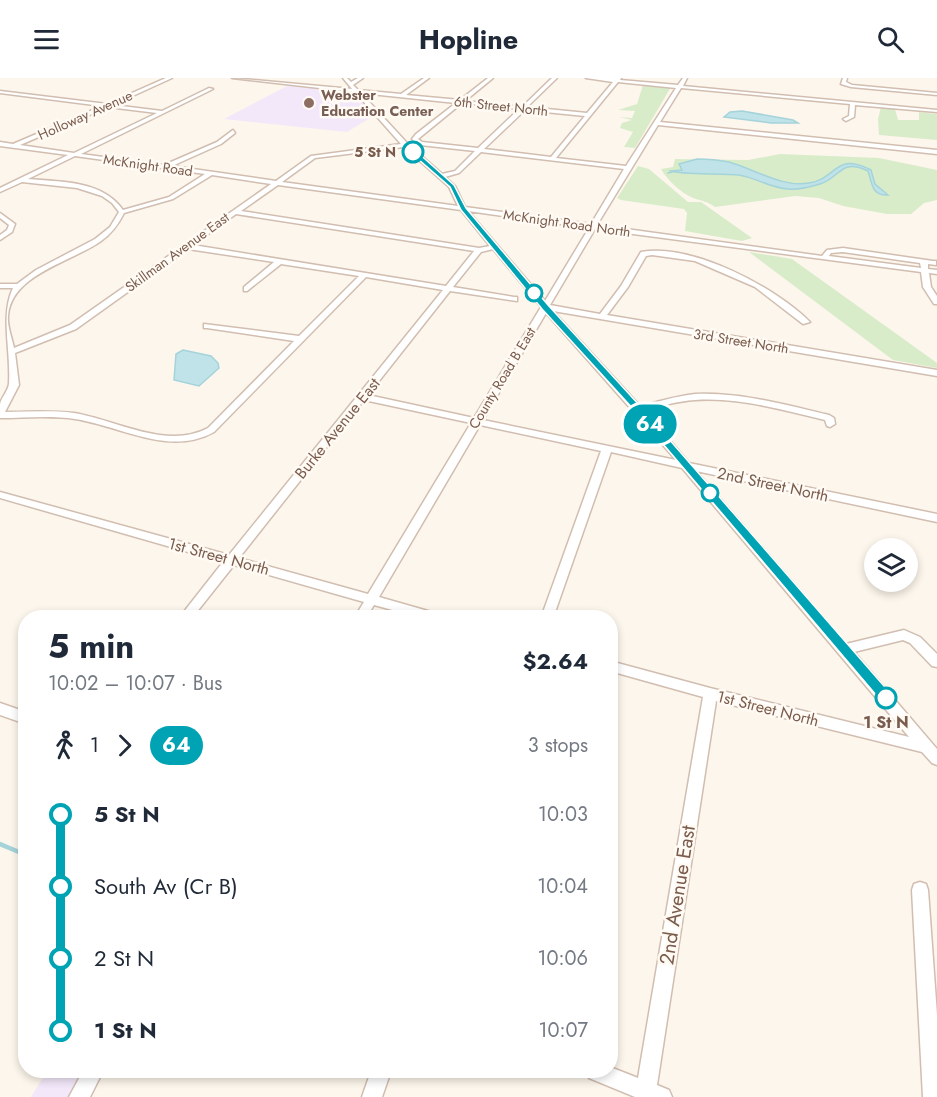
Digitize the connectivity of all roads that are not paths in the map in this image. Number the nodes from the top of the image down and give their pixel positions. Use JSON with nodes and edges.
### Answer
{"nodes":[{"id":1,"x":170,"y":78,"type":"edge"},
{"id":2,"x":234,"y":78,"type":"edge"},
{"id":3,"x":345,"y":78,"type":"edge"},
{"id":4,"x":361,"y":78,"type":"edge"},
{"id":5,"x":427,"y":78,"type":"edge"},
{"id":6,"x":491,"y":78,"type":"edge"},
{"id":7,"x":555,"y":78,"type":"edge"},
{"id":8,"x":588,"y":78,"type":"edge"},
{"id":9,"x":685,"y":78,"type":"edge"},
{"id":10,"x":766,"y":78,"type":"edge"},
{"id":11,"x":845,"y":78,"type":"edge"},
{"id":12,"x":618,"y":79,"type":"edge"},
{"id":13,"x":784,"y":80,"type":"dead end"},
{"id":14,"x":351,"y":84,"type":"junction"},
{"id":15,"x":679,"y":87,"type":"junction"},
{"id":16,"x":212,"y":89,"type":"dead end"},
{"id":17,"x":357,"y":91,"type":"junction"},
{"id":18,"x":0,"y":92,"type":"edge"},
{"id":19,"x":937,"y":94,"type":"edge"},
{"id":20,"x":401,"y":96,"type":"junction"},
{"id":21,"x":461,"y":102,"type":"junction"},
{"id":22,"x":853,"y":103,"type":"junction"},
{"id":23,"x":108,"y":105,"type":"junction"},
{"id":24,"x":523,"y":109,"type":"junction"},
{"id":25,"x":937,"y":111,"type":"edge"},
{"id":26,"x":164,"y":112,"type":"junction"},
{"id":27,"x":588,"y":116,"type":"junction"},
{"id":28,"x":846,"y":119,"type":"dead end"},
{"id":29,"x":656,"y":123,"type":"junction"},
{"id":30,"x":233,"y":132,"type":"dead end"},
{"id":31,"x":420,"y":143,"type":"junction"},
{"id":32,"x":0,"y":144,"type":"edge"},
{"id":33,"x":13,"y":146,"type":"junction"},
{"id":34,"x":406,"y":146,"type":"junction"},
{"id":35,"x":480,"y":150,"type":"junction"},
{"id":36,"x":0,"y":152,"type":"edge"},
{"id":37,"x":937,"y":152,"type":"edge"},
{"id":38,"x":74,"y":154,"type":"junction"},
{"id":39,"x":552,"y":159,"type":"junction"},
{"id":40,"x":165,"y":167,"type":"junction"},
{"id":41,"x":628,"y":168,"type":"junction"},
{"id":42,"x":211,"y":173,"type":"junction"},
{"id":43,"x":223,"y":175,"type":"joint"},
{"id":44,"x":441,"y":176,"type":"junction"},
{"id":45,"x":21,"y":180,"type":"junction"},
{"id":46,"x":275,"y":182,"type":"junction"},
{"id":47,"x":0,"y":190,"type":"edge"},
{"id":48,"x":458,"y":194,"type":"junction"},
{"id":49,"x":434,"y":205,"type":"junction"},
{"id":50,"x":464,"y":209,"type":"junction"},
{"id":51,"x":122,"y":212,"type":"junction"},
{"id":52,"x":233,"y":212,"type":"junction"},
{"id":53,"x":501,"y":214,"type":"junction"},
{"id":54,"x":0,"y":215,"type":"edge"},
{"id":55,"x":476,"y":224,"type":"junction"},
{"id":56,"x":593,"y":227,"type":"junction"},
{"id":57,"x":0,"y":238,"type":"edge"},
{"id":58,"x":185,"y":246,"type":"junction"},
{"id":59,"x":495,"y":247,"type":"junction"},
{"id":60,"x":479,"y":250,"type":"junction"},
{"id":61,"x":768,"y":251,"type":"junction"},
{"id":62,"x":825,"y":257,"type":"junction"},
{"id":63,"x":924,"y":261,"type":"junction"},
{"id":64,"x":279,"y":262,"type":"junction"},
{"id":65,"x":937,"y":263,"type":"edge"},
{"id":66,"x":937,"y":272,"type":"edge"},
{"id":67,"x":926,"y":273,"type":"junction"},
{"id":68,"x":362,"y":277,"type":"junction"},
{"id":69,"x":937,"y":277,"type":"edge"},
{"id":70,"x":0,"y":286,"type":"edge"},
{"id":71,"x":20,"y":286,"type":"junction"},
{"id":72,"x":247,"y":289,"type":"dead end"},
{"id":73,"x":446,"y":290,"type":"junction"},
{"id":74,"x":514,"y":299,"type":"dead end"},
{"id":75,"x":937,"y":302,"type":"edge"},
{"id":76,"x":545,"y":307,"type":"junction"},
{"id":77,"x":602,"y":317,"type":"junction"},
{"id":78,"x":806,"y":322,"type":"dead end"},
{"id":79,"x":3,"y":326,"type":"edge"},
{"id":80,"x":207,"y":326,"type":"dead end"},
{"id":81,"x":300,"y":339,"type":"junction"},
{"id":82,"x":11,"y":352,"type":"junction"},
{"id":83,"x":937,"y":373,"type":"edge"},
{"id":84,"x":362,"y":397,"type":"junction"},
{"id":85,"x":638,"y":409,"type":"junction"},
{"id":86,"x":0,"y":414,"type":"edge"},
{"id":87,"x":476,"y":422,"type":"junction"},
{"id":88,"x":830,"y":424,"type":"dead end"},
{"id":89,"x":608,"y":449,"type":"junction"},
{"id":90,"x":686,"y":466,"type":"junction"},
{"id":91,"x":0,"y":495,"type":"edge"},
{"id":92,"x":937,"y":518,"type":"edge"},
{"id":93,"x":232,"y":559,"type":"junction"},
{"id":94,"x":371,"y":598,"type":"junction"},
{"id":95,"x":191,"y":610,"type":"edge"},
{"id":96,"x":364,"y":610,"type":"edge"},
{"id":97,"x":411,"y":610,"type":"edge"},
{"id":98,"x":550,"y":610,"type":"edge"},
{"id":99,"x":846,"y":649,"type":"junction"},
{"id":100,"x":937,"y":662,"type":"edge"},
{"id":101,"x":618,"y":668,"type":"edge"},
{"id":102,"x":710,"y":694,"type":"junction"},
{"id":103,"x":0,"y":709,"type":"edge"},
{"id":104,"x":18,"y":715,"type":"edge"},
{"id":105,"x":927,"y":747,"type":"junction"},
{"id":106,"x":937,"y":759,"type":"edge"},
{"id":107,"x":920,"y":890,"type":"dead end"},
{"id":108,"x":89,"y":1078,"type":"edge"},
{"id":109,"x":379,"y":1078,"type":"edge"},
{"id":110,"x":612,"y":1078,"type":"edge"},
{"id":111,"x":651,"y":1095,"type":"edge"},
{"id":112,"x":79,"y":1097,"type":"edge"},
{"id":113,"x":372,"y":1097,"type":"edge"},
{"id":114,"x":933,"y":1097,"type":"edge"}],
"edges":[{"from":1,"to":23,"type":"street","name":"Holloway Avenue"},
{"from":2,"to":17,"type":"street","name":"6th Street North"},
{"from":3,"to":14,"type":"street"},
{"from":4,"to":14,"type":"street"},
{"from":5,"to":20,"type":"street"},
{"from":6,"to":21,"type":"street"},
{"from":7,"to":24,"type":"street"},
{"from":8,"to":12,"type":"street"},
{"from":9,"to":15,"type":"street","name":"County Road B East"},
{"from":10,"to":13,"type":"street"},
{"from":11,"to":19,"type":"street"},
{"from":12,"to":15,"type":"street"},
{"from":12,"to":27,"type":"street"},
{"from":14,"to":17,"type":"street"},
{"from":15,"to":22,"type":"street"},
{"from":15,"to":29,"type":"street","name":"County Road B East"},
{"from":16,"to":26,"type":"street"},
{"from":17,"to":20,"type":"street","name":"6th Street North"},
{"from":17,"to":34,"type":"street"},
{"from":18,"to":23,"type":"street"},
{"from":20,"to":21,"type":"street","name":"6th Street North"},
{"from":21,"to":24,"type":"street","name":"6th Street North"},
{"from":21,"to":31,"type":"street"},
{"from":22,"to":25,"type":"street"},
{"from":22,"to":28,"type":"street"},
{"from":23,"to":26,"type":"street"},
{"from":23,"to":33,"type":"street","name":"Holloway Avenue"},
{"from":24,"to":27,"type":"street","name":"6th Street North"},
{"from":24,"to":35,"type":"street"},
{"from":26,"to":38,"type":"street"},
{"from":27,"to":39,"type":"street"},
{"from":29,"to":37,"type":"street"},
{"from":29,"to":41,"type":"street","name":"County Road B East"},
{"from":30,"to":40,"type":"street"},
{"from":31,"to":34,"type":"street","name":"Skillman Avenue East"},
{"from":31,"to":35,"type":"street","name":"Skillman Avenue East"},
{"from":32,"to":33,"type":"street","name":"McKnight Road"},
{"from":33,"to":36,"type":"street","name":"Holloway Avenue"},
{"from":33,"to":38,"type":"street","name":"McKnight Road"},
{"from":34,"to":44,"type":"street"},
{"from":34,"to":46,"type":"street","name":"Skillman Avenue East"},
{"from":35,"to":39,"type":"street","name":"Skillman Avenue East"},
{"from":35,"to":44,"type":"street"},
{"from":38,"to":40,"type":"street","name":"McKnight Road"},
{"from":38,"to":45,"type":"street"},
{"from":39,"to":41,"type":"street","name":"Skillman Avenue East"},
{"from":40,"to":42,"type":"street","name":"McKnight Road"},
{"from":41,"to":56,"type":"street","name":"County Road B East"},
{"from":42,"to":43,"type":"street","name":"McKnight Road"},
{"from":42,"to":51,"type":"street"},
{"from":43,"to":46,"type":"street","name":"McKnight Road North"},
{"from":44,"to":48,"type":"street"},
{"from":45,"to":47,"type":"street"},
{"from":45,"to":51,"type":"street"},
{"from":46,"to":49,"type":"street","name":"McKnight Road North"},
{"from":46,"to":52,"type":"street","name":"Skillman Avenue East"},
{"from":48,"to":49,"type":"street"},
{"from":48,"to":50,"type":"street"},
{"from":49,"to":50,"type":"street","name":"McKnight Road North"},
{"from":50,"to":53,"type":"street","name":"McKnight Road North"},
{"from":50,"to":55,"type":"street"},
{"from":51,"to":71,"type":"street"},
{"from":52,"to":58,"type":"street","name":"Skillman Avenue East"},
{"from":52,"to":60,"type":"street"},
{"from":53,"to":55,"type":"street"},
{"from":53,"to":56,"type":"street","name":"McKnight Road North"},
{"from":54,"to":57,"type":"street"},
{"from":55,"to":59,"type":"street"},
{"from":56,"to":61,"type":"street","name":"McKnight Road North"},
{"from":56,"to":76,"type":"street","name":"County Road B East"},
{"from":58,"to":64,"type":"street"},
{"from":58,"to":82,"type":"street","name":"Skillman Avenue East"},
{"from":59,"to":60,"type":"street"},
{"from":59,"to":76,"type":"street"},
{"from":60,"to":73,"type":"street","name":"Burke Avenue East"},
{"from":61,"to":62,"type":"street","name":"McKnight Road North"},
{"from":61,"to":67,"type":"street","name":"McKnight Road North"},
{"from":62,"to":63,"type":"street"},
{"from":62,"to":67,"type":"street","name":"McKnight Road North"},
{"from":63,"to":65,"type":"street"},
{"from":63,"to":67,"type":"street"},
{"from":64,"to":68,"type":"street"},
{"from":64,"to":72,"type":"street"},
{"from":66,"to":67,"type":"street","name":"McKnight Road North"},
{"from":67,"to":69,"type":"street","name":"McKnight Road North"},
{"from":67,"to":75,"type":"street"},
{"from":68,"to":73,"type":"street"},
{"from":68,"to":81,"type":"street"},
{"from":70,"to":71,"type":"street"},
{"from":71,"to":79,"type":"street"},
{"from":73,"to":74,"type":"street"},
{"from":73,"to":84,"type":"street","name":"Burke Avenue East"},
{"from":76,"to":77,"type":"street","name":"3rd Street North"},
{"from":76,"to":85,"type":"street"},
{"from":76,"to":87,"type":"street","name":"County Road B East"},
{"from":77,"to":78,"type":"street"},
{"from":77,"to":83,"type":"street","name":"3rd Street North"},
{"from":79,"to":82,"type":"street"},
{"from":80,"to":81,"type":"street"},
{"from":81,"to":86,"type":"street"},
{"from":82,"to":86,"type":"street"},
{"from":84,"to":87,"type":"street","name":"2nd Street North"},
{"from":84,"to":93,"type":"street","name":"Burke Avenue East"},
{"from":85,"to":88,"type":"street"},
{"from":85,"to":90,"type":"street"},
{"from":87,"to":89,"type":"street","name":"2nd Street North"},
{"from":87,"to":94,"type":"street","name":"County Road B East"},
{"from":89,"to":90,"type":"street","name":"2nd Street North"},
{"from":89,"to":98,"type":"street"},
{"from":90,"to":92,"type":"street","name":"2nd Street North"},
{"from":90,"to":99,"type":"street"},
{"from":91,"to":93,"type":"street","name":"1st Street North"},
{"from":93,"to":94,"type":"street","name":"1st Street North"},
{"from":93,"to":95,"type":"street","name":"Burke Avenue East"},
{"from":94,"to":96,"type":"street","name":"County Road B East"},
{"from":94,"to":97,"type":"street","name":"1st Street North"},
{"from":99,"to":100,"type":"street"},
{"from":99,"to":105,"type":"street"},
{"from":101,"to":102,"type":"street","name":"1st Street North"},
{"from":102,"to":105,"type":"street","name":"1st Street North"},
{"from":102,"to":111,"type":"street","name":"2nd Avenue East"},
{"from":103,"to":104,"type":"street"},
{"from":105,"to":106,"type":"street"},
{"from":107,"to":114,"type":"street"},
{"from":108,"to":112,"type":"street"},
{"from":109,"to":113,"type":"street"},
{"from":110,"to":111,"type":"street"}]}
